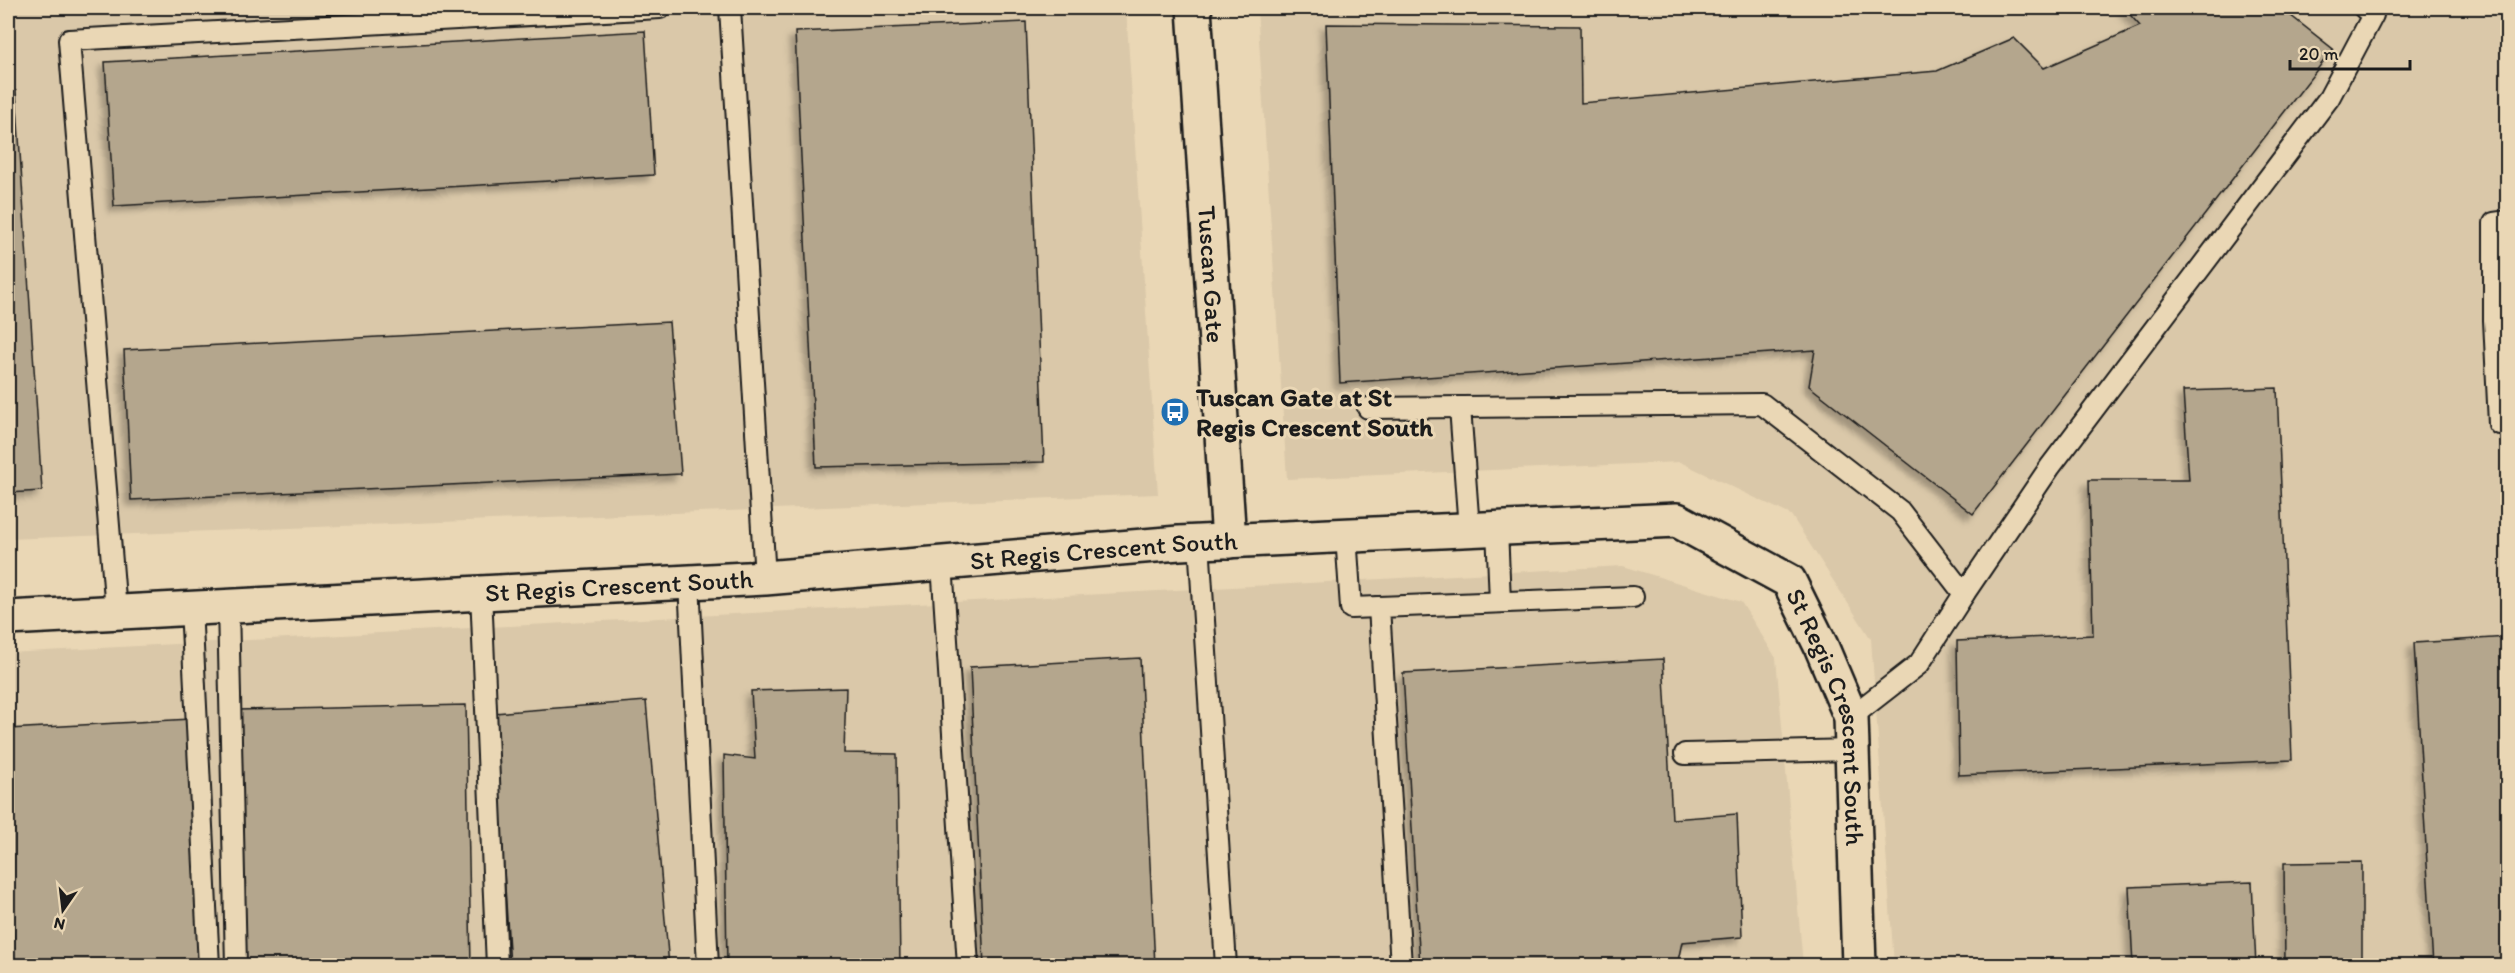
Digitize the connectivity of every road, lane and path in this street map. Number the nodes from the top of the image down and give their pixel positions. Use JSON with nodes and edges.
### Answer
{"nodes":[{"id":1,"x":660,"y":8,"type":"edge"},
{"id":2,"x":730,"y":8,"type":"edge"},
{"id":3,"x":1194,"y":8,"type":"edge"},
{"id":4,"x":2364,"y":8,"type":"edge"},
{"id":5,"x":2508,"y":221,"type":"edge"},
{"id":6,"x":2501,"y":320,"type":"edge"},
{"id":7,"x":1460,"y":407,"type":"junction"},
{"id":8,"x":1368,"y":408,"type":"dead end"},
{"id":9,"x":2508,"y":424,"type":"edge"},
{"id":10,"x":1483,"y":529,"type":"junction"},
{"id":11,"x":1346,"y":535,"type":"junction"},
{"id":12,"x":1214,"y":542,"type":"junction"},
{"id":13,"x":942,"y":563,"type":"junction"},
{"id":14,"x":765,"y":578,"type":"junction"},
{"id":15,"x":689,"y":582,"type":"junction"},
{"id":16,"x":480,"y":592,"type":"junction"},
{"id":17,"x":1964,"y":594,"type":"junction"},
{"id":18,"x":1633,"y":597,"type":"dead end"},
{"id":19,"x":1500,"y":602,"type":"junction"},
{"id":20,"x":228,"y":605,"type":"junction"},
{"id":21,"x":191,"y":607,"type":"junction"},
{"id":22,"x":1379,"y":607,"type":"junction"},
{"id":23,"x":116,"y":611,"type":"junction"},
{"id":24,"x":8,"y":618,"type":"edge"},
{"id":25,"x":1851,"y":717,"type":"junction"},
{"id":26,"x":1852,"y":750,"type":"junction"},
{"id":27,"x":1685,"y":754,"type":"dead end"},
{"id":28,"x":210,"y":966,"type":"edge"},
{"id":29,"x":236,"y":966,"type":"edge"},
{"id":30,"x":497,"y":966,"type":"edge"},
{"id":31,"x":708,"y":966,"type":"edge"},
{"id":32,"x":968,"y":966,"type":"edge"},
{"id":33,"x":1226,"y":966,"type":"edge"},
{"id":34,"x":1401,"y":966,"type":"edge"},
{"id":35,"x":1859,"y":966,"type":"edge"}],
"edges":[{"from":1,"to":23,"type":"lane"},
{"from":2,"to":14,"type":"lane"},
{"from":3,"to":12,"type":"street","name":"Tuscan Gate"},
{"from":4,"to":17,"type":"lane"},
{"from":5,"to":6,"type":"lane"},
{"from":6,"to":9,"type":"lane"},
{"from":7,"to":8,"type":"lane"},
{"from":7,"to":10,"type":"lane"},
{"from":7,"to":17,"type":"lane"},
{"from":10,"to":11,"type":"street","name":"St Regis Crescent South"},
{"from":10,"to":19,"type":"lane"},
{"from":10,"to":25,"type":"street","name":"St Regis Crescent South"},
{"from":11,"to":12,"type":"street","name":"St Regis Crescent South"},
{"from":11,"to":22,"type":"lane"},
{"from":12,"to":13,"type":"street","name":"St Regis Crescent South"},
{"from":12,"to":33,"type":"lane"},
{"from":13,"to":14,"type":"street","name":"St Regis Crescent South"},
{"from":13,"to":32,"type":"lane"},
{"from":14,"to":15,"type":"street","name":"St Regis Crescent South"},
{"from":15,"to":16,"type":"street","name":"St Regis Crescent South"},
{"from":15,"to":31,"type":"lane"},
{"from":16,"to":20,"type":"street","name":"St Regis Crescent South"},
{"from":16,"to":30,"type":"lane"},
{"from":17,"to":25,"type":"lane"},
{"from":18,"to":19,"type":"lane"},
{"from":19,"to":22,"type":"lane"},
{"from":20,"to":21,"type":"street","name":"St Regis Crescent South"},
{"from":20,"to":29,"type":"lane"},
{"from":21,"to":23,"type":"street","name":"St Regis Crescent South"},
{"from":21,"to":28,"type":"lane"},
{"from":22,"to":34,"type":"lane"},
{"from":23,"to":24,"type":"street","name":"St Regis Crescent South"},
{"from":25,"to":26,"type":"street","name":"St Regis Crescent South"},
{"from":26,"to":27,"type":"lane"},
{"from":26,"to":35,"type":"street","name":"St Regis Crescent South"}]}
